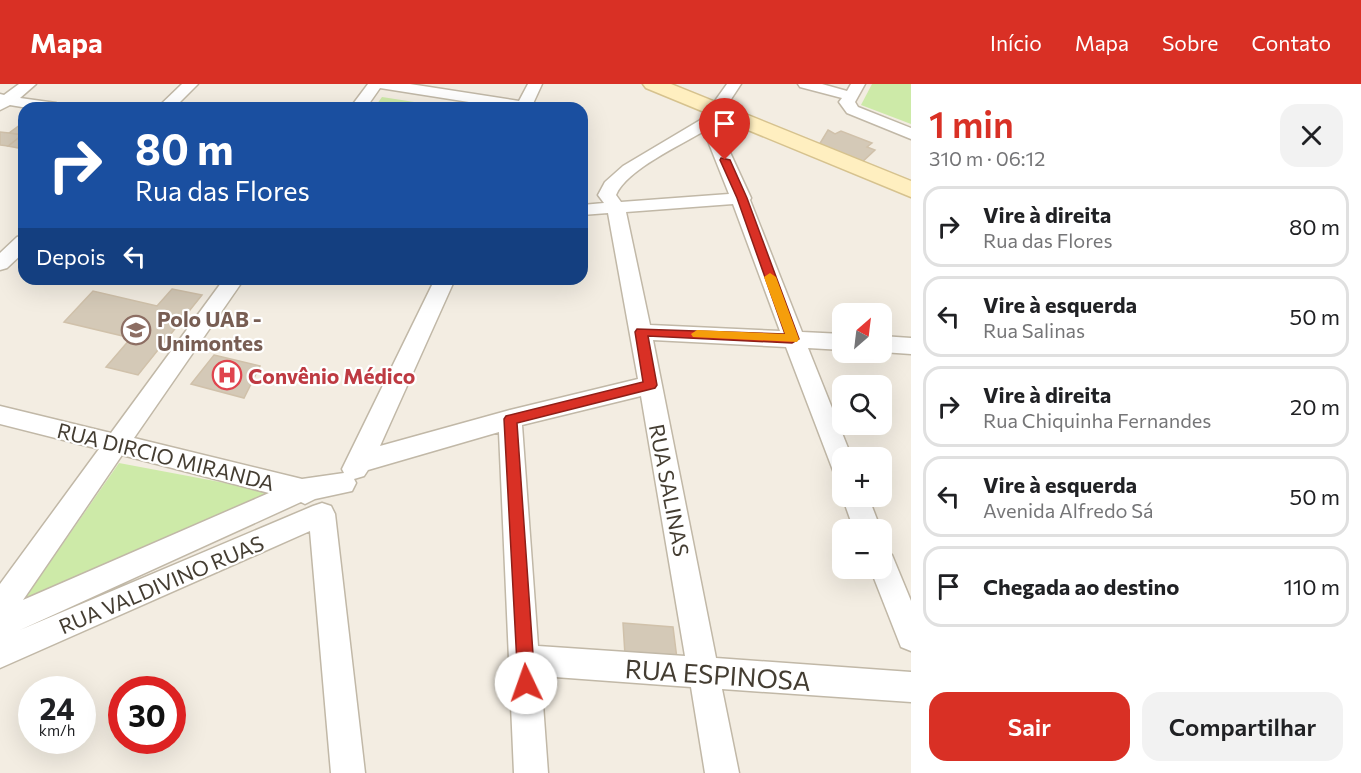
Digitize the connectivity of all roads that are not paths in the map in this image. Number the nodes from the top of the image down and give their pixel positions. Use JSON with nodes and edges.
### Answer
{"nodes":[{"id":1,"x":30,"y":84,"type":"edge"},
{"id":2,"x":191,"y":84,"type":"edge"},
{"id":3,"x":375,"y":84,"type":"edge"},
{"id":4,"x":381,"y":84,"type":"edge"},
{"id":5,"x":536,"y":84,"type":"edge"},
{"id":6,"x":653,"y":84,"type":"edge"},
{"id":7,"x":734,"y":84,"type":"edge"},
{"id":8,"x":805,"y":84,"type":"edge"},
{"id":9,"x":854,"y":90,"type":"edge"},
{"id":10,"x":2,"y":101,"type":"edge"},
{"id":11,"x":172,"y":102,"type":"edge"},
{"id":12,"x":362,"y":102,"type":"edge"},
{"id":13,"x":493,"y":102,"type":"edge"},
{"id":14,"x":527,"y":102,"type":"edge"},
{"id":15,"x":18,"y":103,"type":"edge"},
{"id":16,"x":711,"y":116,"type":"junction"},
{"id":17,"x":911,"y":134,"type":"edge"},
{"id":18,"x":911,"y":190,"type":"edge"},
{"id":19,"x":742,"y":198,"type":"junction"},
{"id":20,"x":616,"y":207,"type":"junction"},
{"id":21,"x":588,"y":209,"type":"edge"},
{"id":22,"x":18,"y":247,"type":"edge"},
{"id":23,"x":0,"y":264,"type":"edge"},
{"id":24,"x":230,"y":285,"type":"edge"},
{"id":25,"x":442,"y":285,"type":"edge"},
{"id":26,"x":641,"y":332,"type":"junction"},
{"id":27,"x":792,"y":339,"type":"junction"},
{"id":28,"x":832,"y":341,"type":"edge"},
{"id":29,"x":892,"y":345,"type":"edge"},
{"id":30,"x":911,"y":346,"type":"edge"},
{"id":31,"x":650,"y":385,"type":"junction"},
{"id":32,"x":0,"y":415,"type":"edge"},
{"id":33,"x":510,"y":419,"type":"junction"},
{"id":34,"x":118,"y":443,"type":"junction"},
{"id":35,"x":835,"y":447,"type":"edge"},
{"id":36,"x":360,"y":462,"type":"junction"},
{"id":37,"x":343,"y":483,"type":"junction"},
{"id":38,"x":302,"y":490,"type":"junction"},
{"id":39,"x":322,"y":514,"type":"junction"},
{"id":40,"x":888,"y":579,"type":"edge"},
{"id":41,"x":0,"y":608,"type":"edge"},
{"id":42,"x":0,"y":624,"type":"edge"},
{"id":43,"x":911,"y":638,"type":"edge"},
{"id":44,"x":0,"y":653,"type":"edge"},
{"id":45,"x":525,"y":660,"type":"junction"},
{"id":46,"x":704,"y":672,"type":"junction"},
{"id":47,"x":911,"y":687,"type":"edge"},
{"id":48,"x":348,"y":773,"type":"edge"},
{"id":49,"x":531,"y":773,"type":"edge"},
{"id":50,"x":722,"y":773,"type":"edge"}],
"edges":[{"from":1,"to":10,"type":"street"},
{"from":2,"to":11,"type":"street"},
{"from":3,"to":12,"type":"street"},
{"from":4,"to":13,"type":"street"},
{"from":5,"to":14,"type":"street"},
{"from":6,"to":16,"type":"street"},
{"from":7,"to":16,"type":"street"},
{"from":8,"to":9,"type":"street"},
{"from":9,"to":17,"type":"street"},
{"from":10,"to":15,"type":"street"},
{"from":16,"to":18,"type":"street"},
{"from":16,"to":19,"type":"street"},
{"from":16,"to":20,"type":"street","name":"RUA SALINAS"},
{"from":19,"to":20,"type":"street"},
{"from":19,"to":27,"type":"street"},
{"from":20,"to":21,"type":"street"},
{"from":20,"to":26,"type":"street","name":"RUA SALINAS"},
{"from":22,"to":23,"type":"street"},
{"from":24,"to":34,"type":"street"},
{"from":25,"to":36,"type":"street"},
{"from":26,"to":27,"type":"street"},
{"from":26,"to":31,"type":"street","name":"RUA SALINAS"},
{"from":27,"to":28,"type":"street"},
{"from":27,"to":35,"type":"street"},
{"from":29,"to":30,"type":"street"},
{"from":31,"to":33,"type":"street"},
{"from":31,"to":46,"type":"street","name":"RUA SALINAS"},
{"from":32,"to":34,"type":"street","name":"RUA DIRCIO MIRANDA"},
{"from":33,"to":36,"type":"street"},
{"from":33,"to":45,"type":"street"},
{"from":34,"to":38,"type":"street","name":"RUA DIRCIO MIRANDA"},
{"from":34,"to":41,"type":"street"},
{"from":36,"to":37,"type":"street"},
{"from":37,"to":38,"type":"street"},
{"from":37,"to":39,"type":"street"},
{"from":38,"to":39,"type":"street","name":"RUA DIRCIO MIRANDA"},
{"from":38,"to":42,"type":"street","name":"RUA VALDIVINO RUAS"},
{"from":39,"to":44,"type":"street","name":"RUA VALDIVINO RUAS"},
{"from":39,"to":48,"type":"street"},
{"from":40,"to":43,"type":"street"},
{"from":45,"to":46,"type":"street","name":"RUA ESPINOSA"},
{"from":45,"to":49,"type":"street"},
{"from":46,"to":47,"type":"street","name":"RUA ESPINOSA"},
{"from":46,"to":50,"type":"street","name":"RUA SALINAS"}]}
